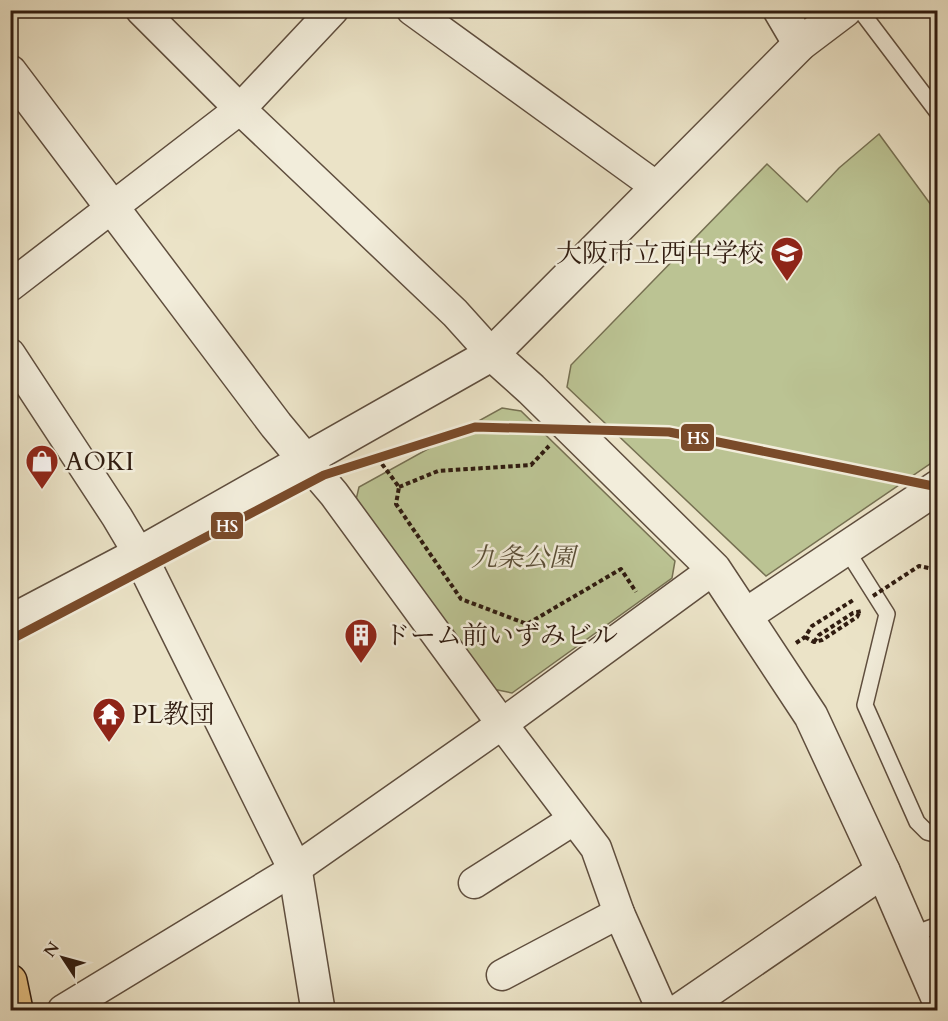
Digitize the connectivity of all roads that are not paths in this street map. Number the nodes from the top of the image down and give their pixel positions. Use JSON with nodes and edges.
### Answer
{"nodes":[{"id":1,"x":141,"y":10,"type":"edge"},
{"id":2,"x":333,"y":10,"type":"edge"},
{"id":3,"x":412,"y":10,"type":"edge"},
{"id":4,"x":780,"y":10,"type":"edge"},
{"id":5,"x":845,"y":10,"type":"edge"},
{"id":6,"x":860,"y":10,"type":"edge"},
{"id":7,"x":800,"y":44,"type":"junction"},
{"id":8,"x":10,"y":72,"type":"edge"},
{"id":9,"x":240,"y":109,"type":"junction"},
{"id":10,"x":938,"y":113,"type":"edge"},
{"id":11,"x":658,"y":188,"type":"junction"},
{"id":12,"x":113,"y":207,"type":"junction"},
{"id":13,"x":10,"y":286,"type":"edge"},
{"id":14,"x":10,"y":354,"type":"edge"},
{"id":15,"x":492,"y":354,"type":"junction"},
{"id":16,"x":305,"y":460,"type":"junction"},
{"id":17,"x":938,"y":487,"type":"edge"},
{"id":18,"x":846,"y":549,"type":"junction"},
{"id":19,"x":139,"y":554,"type":"junction"},
{"id":20,"x":714,"y":569,"type":"junction"},
{"id":21,"x":746,"y":615,"type":"junction"},
{"id":22,"x":10,"y":622,"type":"edge"},
{"id":23,"x":502,"y":724,"type":"junction"},
{"id":24,"x":573,"y":820,"type":"junction"},
{"id":25,"x":938,"y":835,"type":"edge"},
{"id":26,"x":295,"y":869,"type":"junction"},
{"id":27,"x":883,"y":871,"type":"junction"},
{"id":28,"x":474,"y":884,"type":"dead end"},
{"id":29,"x":619,"y":913,"type":"junction"},
{"id":30,"x":924,"y":930,"type":"edge"},
{"id":31,"x":502,"y":975,"type":"dead end"},
{"id":32,"x":10,"y":981,"type":"edge"},
{"id":33,"x":938,"y":998,"type":"edge"},
{"id":34,"x":16,"y":1011,"type":"edge"},
{"id":35,"x":63,"y":1011,"type":"edge"},
{"id":36,"x":318,"y":1011,"type":"edge"},
{"id":37,"x":662,"y":1011,"type":"edge"},
{"id":38,"x":680,"y":1011,"type":"edge"}],
"edges":[{"from":1,"to":9,"type":"street"},
{"from":2,"to":9,"type":"street"},
{"from":3,"to":11,"type":"street"},
{"from":4,"to":7,"type":"street"},
{"from":5,"to":7,"type":"street"},
{"from":6,"to":10,"type":"lane"},
{"from":7,"to":11,"type":"street"},
{"from":8,"to":12,"type":"street"},
{"from":9,"to":12,"type":"street"},
{"from":9,"to":15,"type":"street"},
{"from":11,"to":15,"type":"street"},
{"from":12,"to":13,"type":"street"},
{"from":12,"to":16,"type":"street"},
{"from":14,"to":19,"type":"street"},
{"from":15,"to":16,"type":"street"},
{"from":15,"to":20,"type":"street"},
{"from":16,"to":19,"type":"street"},
{"from":16,"to":23,"type":"street"},
{"from":17,"to":18,"type":"street"},
{"from":18,"to":21,"type":"street"},
{"from":18,"to":25,"type":"lane"},
{"from":19,"to":22,"type":"street"},
{"from":19,"to":26,"type":"street"},
{"from":20,"to":21,"type":"street"},
{"from":20,"to":23,"type":"street"},
{"from":21,"to":27,"type":"street"},
{"from":23,"to":24,"type":"street"},
{"from":23,"to":26,"type":"street"},
{"from":24,"to":28,"type":"street"},
{"from":24,"to":29,"type":"street"},
{"from":26,"to":35,"type":"street"},
{"from":26,"to":36,"type":"street"},
{"from":27,"to":30,"type":"street"},
{"from":27,"to":38,"type":"street"},
{"from":29,"to":31,"type":"street"},
{"from":29,"to":37,"type":"street"},
{"from":30,"to":33,"type":"street"},
{"from":32,"to":34,"type":"highway"}]}
